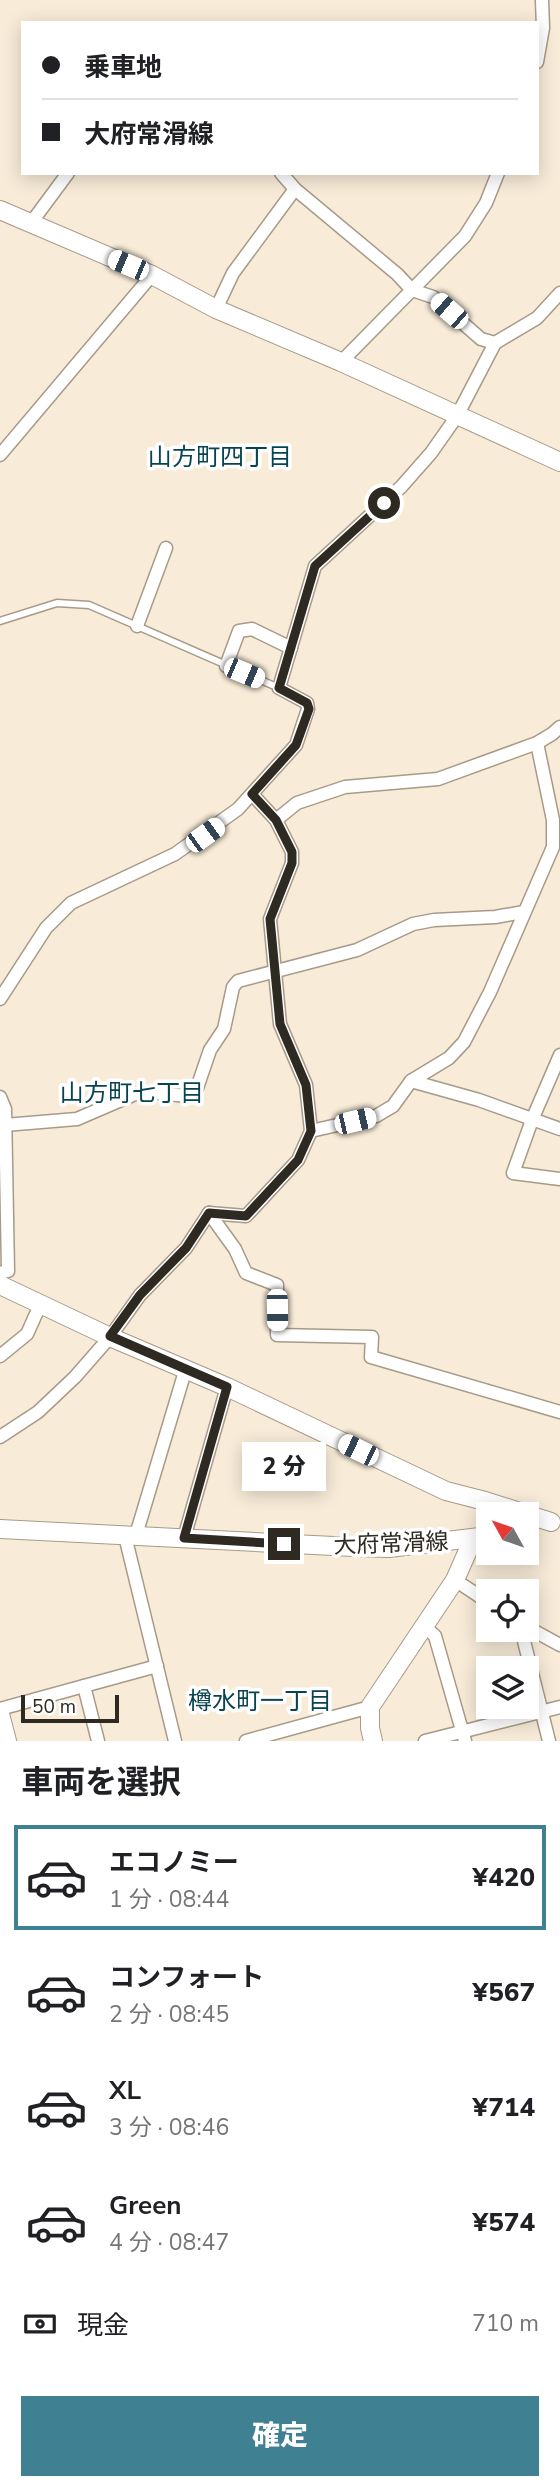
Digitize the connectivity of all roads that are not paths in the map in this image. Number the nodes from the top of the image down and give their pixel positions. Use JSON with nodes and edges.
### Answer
{"nodes":[{"id":1,"x":542,"y":0,"type":"edge"},
{"id":2,"x":539,"y":51,"type":"edge"},
{"id":3,"x":67,"y":175,"type":"edge"},
{"id":4,"x":283,"y":175,"type":"edge"},
{"id":5,"x":497,"y":175,"type":"edge"},
{"id":6,"x":295,"y":190,"type":"junction"},
{"id":7,"x":0,"y":210,"type":"edge"},
{"id":8,"x":31,"y":223,"type":"junction"},
{"id":9,"x":152,"y":275,"type":"junction"},
{"id":10,"x":412,"y":290,"type":"junction"},
{"id":11,"x":560,"y":293,"type":"edge"},
{"id":12,"x":216,"y":309,"type":"junction"},
{"id":13,"x":495,"y":343,"type":"junction"},
{"id":14,"x":341,"y":362,"type":"junction"},
{"id":15,"x":457,"y":416,"type":"junction"},
{"id":16,"x":0,"y":455,"type":"edge"},
{"id":17,"x":560,"y":462,"type":"edge"},
{"id":18,"x":166,"y":548,"type":"dead end"},
{"id":19,"x":0,"y":621,"type":"edge"},
{"id":20,"x":137,"y":626,"type":"junction"},
{"id":21,"x":291,"y":648,"type":"junction"},
{"id":22,"x":226,"y":666,"type":"junction"},
{"id":23,"x":279,"y":688,"type":"junction"},
{"id":24,"x":560,"y":727,"type":"edge"},
{"id":25,"x":537,"y":743,"type":"junction"},
{"id":26,"x":252,"y":794,"type":"junction"},
{"id":27,"x":276,"y":820,"type":"junction"},
{"id":28,"x":524,"y":912,"type":"junction"},
{"id":29,"x":275,"y":970,"type":"junction"},
{"id":30,"x":0,"y":999,"type":"edge"},
{"id":31,"x":560,"y":1055,"type":"edge"},
{"id":32,"x":411,"y":1080,"type":"junction"},
{"id":33,"x":0,"y":1097,"type":"edge"},
{"id":34,"x":531,"y":1120,"type":"junction"},
{"id":35,"x":5,"y":1125,"type":"junction"},
{"id":36,"x":560,"y":1129,"type":"edge"},
{"id":37,"x":311,"y":1131,"type":"junction"},
{"id":38,"x":560,"y":1179,"type":"edge"},
{"id":39,"x":209,"y":1213,"type":"junction"},
{"id":40,"x":0,"y":1273,"type":"edge"},
{"id":41,"x":0,"y":1285,"type":"edge"},
{"id":42,"x":41,"y":1303,"type":"junction"},
{"id":43,"x":110,"y":1336,"type":"junction"},
{"id":44,"x":0,"y":1356,"type":"edge"},
{"id":45,"x":186,"y":1368,"type":"junction"},
{"id":46,"x":227,"y":1387,"type":"junction"},
{"id":47,"x":560,"y":1412,"type":"edge"},
{"id":48,"x":0,"y":1437,"type":"edge"},
{"id":49,"x":556,"y":1521,"type":"edge"},
{"id":50,"x":0,"y":1530,"type":"edge"},
{"id":51,"x":131,"y":1536,"type":"junction"},
{"id":52,"x":184,"y":1538,"type":"junction"},
{"id":53,"x":476,"y":1538,"type":"edge"},
{"id":54,"x":476,"y":1545,"type":"edge"},
{"id":55,"x":455,"y":1580,"type":"junction"},
{"id":56,"x":476,"y":1594,"type":"edge"},
{"id":57,"x":424,"y":1626,"type":"junction"},
{"id":58,"x":539,"y":1633,"type":"edge"},
{"id":59,"x":524,"y":1642,"type":"edge"},
{"id":60,"x":560,"y":1644,"type":"edge"},
{"id":61,"x":157,"y":1667,"type":"junction"},
{"id":62,"x":84,"y":1686,"type":"junction"},
{"id":63,"x":370,"y":1707,"type":"junction"},
{"id":64,"x":560,"y":1707,"type":"edge"},
{"id":65,"x":0,"y":1711,"type":"edge"},
{"id":66,"x":542,"y":1712,"type":"junction"},
{"id":67,"x":464,"y":1736,"type":"edge"},
{"id":68,"x":8,"y":1741,"type":"edge"},
{"id":69,"x":98,"y":1741,"type":"edge"},
{"id":70,"x":175,"y":1741,"type":"edge"},
{"id":71,"x":246,"y":1741,"type":"edge"},
{"id":72,"x":373,"y":1741,"type":"edge"},
{"id":73,"x":425,"y":1741,"type":"edge"},
{"id":74,"x":550,"y":1741,"type":"edge"}],
"edges":[{"from":1,"to":2,"type":"street"},
{"from":3,"to":8,"type":"street"},
{"from":4,"to":6,"type":"street"},
{"from":5,"to":10,"type":"street"},
{"from":6,"to":10,"type":"street"},
{"from":6,"to":12,"type":"street"},
{"from":7,"to":8,"type":"street"},
{"from":8,"to":9,"type":"street"},
{"from":9,"to":12,"type":"street"},
{"from":9,"to":16,"type":"street"},
{"from":10,"to":13,"type":"street"},
{"from":10,"to":14,"type":"street"},
{"from":11,"to":13,"type":"street"},
{"from":12,"to":14,"type":"street"},
{"from":13,"to":15,"type":"street"},
{"from":14,"to":15,"type":"street"},
{"from":15,"to":17,"type":"street"},
{"from":15,"to":21,"type":"street"},
{"from":18,"to":20,"type":"street"},
{"from":19,"to":20,"type":"lane"},
{"from":20,"to":22,"type":"lane"},
{"from":21,"to":22,"type":"street"},
{"from":21,"to":23,"type":"street"},
{"from":22,"to":23,"type":"lane"},
{"from":23,"to":26,"type":"street"},
{"from":24,"to":25,"type":"street"},
{"from":25,"to":27,"type":"street"},
{"from":25,"to":28,"type":"street"},
{"from":26,"to":27,"type":"street"},
{"from":26,"to":30,"type":"street"},
{"from":27,"to":29,"type":"street"},
{"from":28,"to":29,"type":"street"},
{"from":28,"to":32,"type":"street"},
{"from":29,"to":35,"type":"street"},
{"from":29,"to":37,"type":"street"},
{"from":31,"to":34,"type":"street"},
{"from":32,"to":34,"type":"street"},
{"from":32,"to":37,"type":"street"},
{"from":33,"to":35,"type":"street"},
{"from":34,"to":36,"type":"street"},
{"from":34,"to":38,"type":"street"},
{"from":35,"to":40,"type":"street"},
{"from":37,"to":39,"type":"street"},
{"from":39,"to":43,"type":"street"},
{"from":39,"to":47,"type":"street"},
{"from":41,"to":42,"type":"street"},
{"from":42,"to":43,"type":"street"},
{"from":42,"to":44,"type":"street"},
{"from":43,"to":45,"type":"street"},
{"from":43,"to":48,"type":"street"},
{"from":45,"to":46,"type":"street"},
{"from":45,"to":51,"type":"street"},
{"from":46,"to":49,"type":"street"},
{"from":46,"to":52,"type":"street"},
{"from":50,"to":51,"type":"street","name":"大府常滑線"},
{"from":51,"to":52,"type":"street","name":"大府常滑線"},
{"from":51,"to":61,"type":"street"},
{"from":52,"to":53,"type":"street","name":"大府常滑線"},
{"from":54,"to":55,"type":"street"},
{"from":55,"to":56,"type":"street"},
{"from":55,"to":57,"type":"street"},
{"from":57,"to":63,"type":"street"},
{"from":57,"to":67,"type":"street"},
{"from":58,"to":60,"type":"street"},
{"from":59,"to":66,"type":"street"},
{"from":61,"to":62,"type":"street"},
{"from":61,"to":70,"type":"street"},
{"from":62,"to":65,"type":"street"},
{"from":62,"to":69,"type":"street"},
{"from":63,"to":71,"type":"street"},
{"from":63,"to":72,"type":"street"},
{"from":64,"to":66,"type":"street"},
{"from":65,"to":68,"type":"street"},
{"from":66,"to":67,"type":"street"},
{"from":66,"to":74,"type":"street"},
{"from":67,"to":73,"type":"street"}]}
